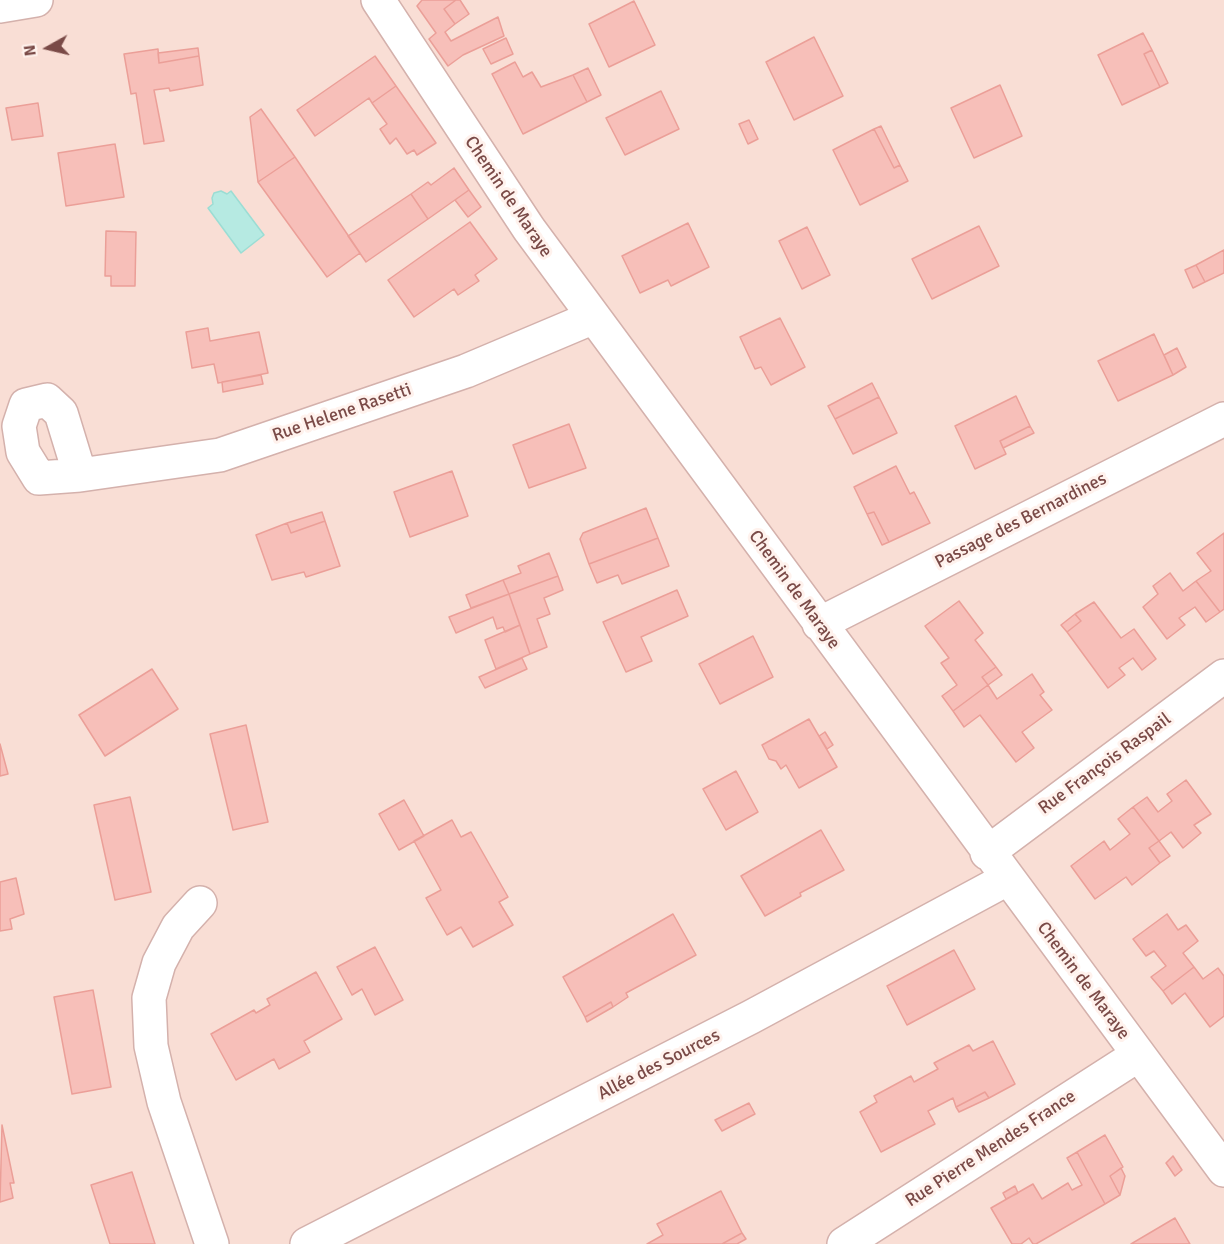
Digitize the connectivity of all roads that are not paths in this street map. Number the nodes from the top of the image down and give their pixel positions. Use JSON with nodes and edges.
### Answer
{"nodes":[{"id":1,"x":36,"y":0,"type":"edge"},
{"id":2,"x":378,"y":0,"type":"edge"},
{"id":3,"x":0,"y":6,"type":"edge"},
{"id":4,"x":594,"y":317,"type":"junction"},
{"id":5,"x":1224,"y":419,"type":"edge"},
{"id":6,"x":80,"y":475,"type":"dead end"},
{"id":7,"x":819,"y":624,"type":"junction"},
{"id":8,"x":1217,"y":689,"type":"edge"},
{"id":9,"x":987,"y":853,"type":"junction"},
{"id":10,"x":1007,"y":879,"type":"junction"},
{"id":11,"x":200,"y":903,"type":"dead end"},
{"id":12,"x":1138,"y":1055,"type":"junction"},
{"id":13,"x":1224,"y":1170,"type":"edge"},
{"id":14,"x":212,"y":1244,"type":"edge"},
{"id":15,"x":307,"y":1244,"type":"edge"},
{"id":16,"x":844,"y":1244,"type":"edge"}],
"edges":[{"from":1,"to":3,"type":"street"},
{"from":2,"to":4,"type":"street","name":"Chemin de Maraye"},
{"from":4,"to":6,"type":"street","name":"Rue Helene Rasetti"},
{"from":4,"to":7,"type":"street","name":"Chemin de Maraye"},
{"from":5,"to":7,"type":"street","name":"Passage des Bernardines"},
{"from":7,"to":9,"type":"street","name":"Chemin de Maraye"},
{"from":8,"to":9,"type":"street","name":"Rue François Raspail"},
{"from":9,"to":10,"type":"street","name":"Chemin de Maraye"},
{"from":10,"to":12,"type":"street","name":"Chemin de Maraye"},
{"from":10,"to":15,"type":"street","name":"Allée des Sources"},
{"from":11,"to":14,"type":"street"},
{"from":12,"to":13,"type":"street","name":"Chemin de Maraye"},
{"from":12,"to":16,"type":"street","name":"Rue Pierre Mendes France"}]}
